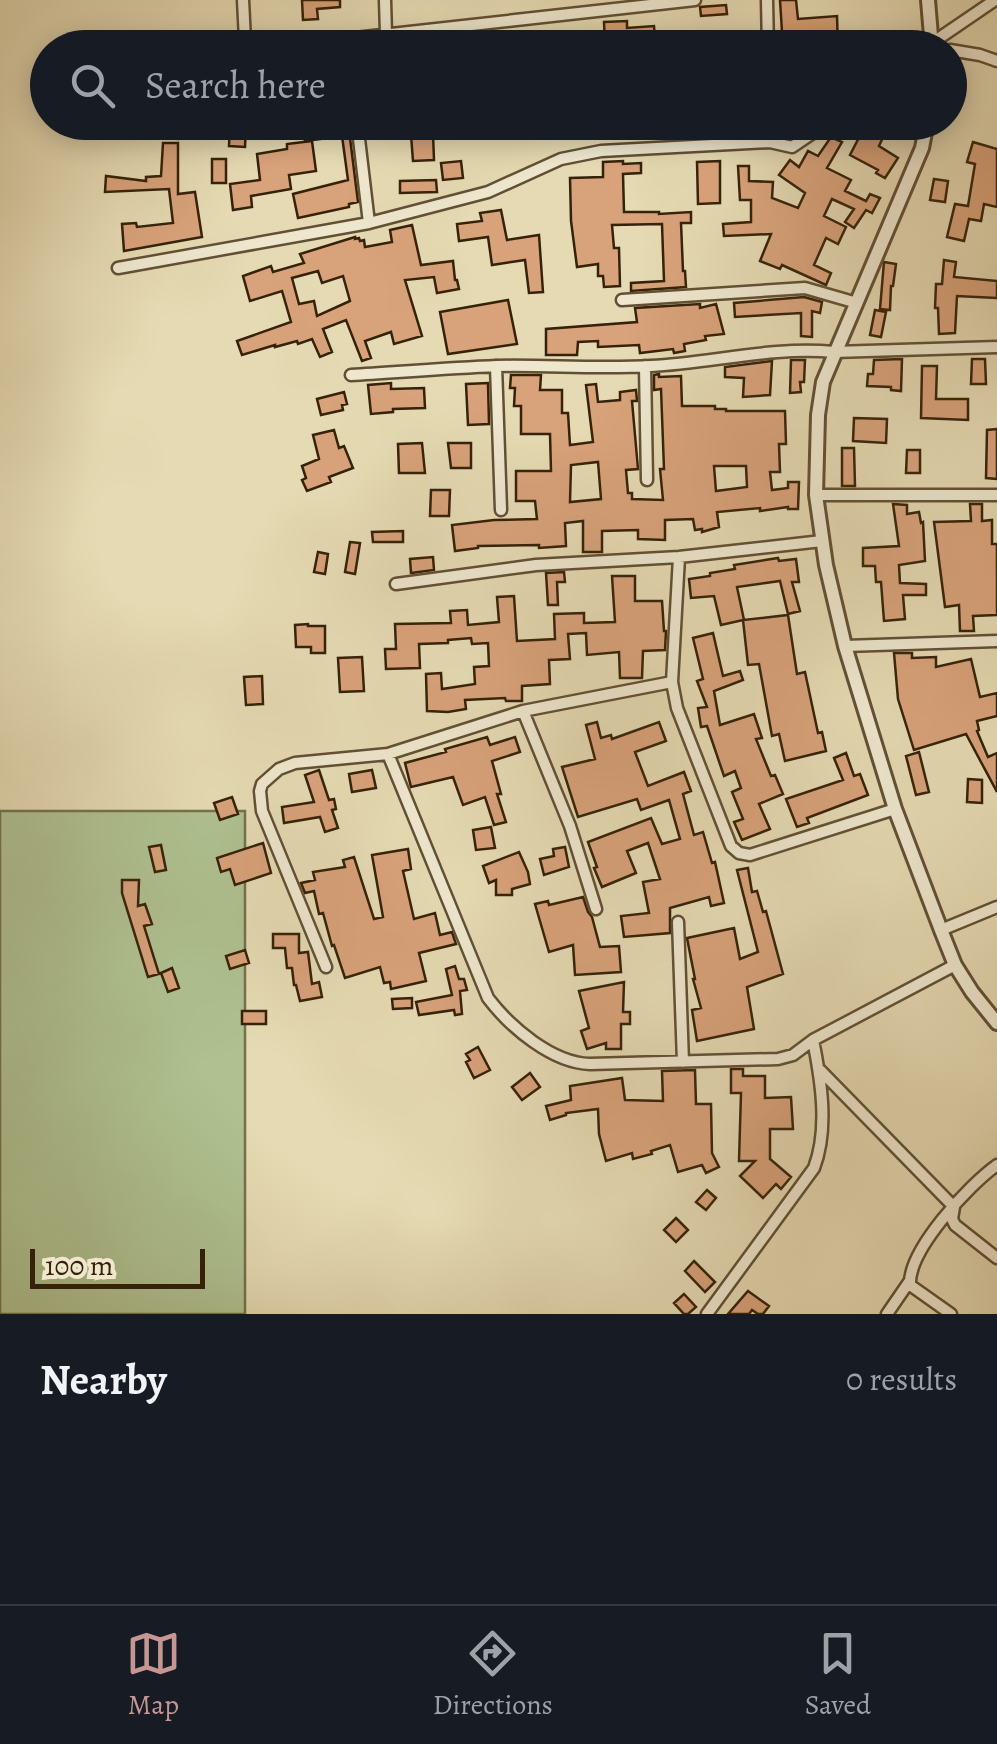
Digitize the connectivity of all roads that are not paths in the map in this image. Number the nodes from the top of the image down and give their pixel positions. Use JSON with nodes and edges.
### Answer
{"nodes":[{"id":1,"x":243,"y":0,"type":"edge"},
{"id":2,"x":385,"y":0,"type":"edge"},
{"id":3,"x":695,"y":0,"type":"edge"},
{"id":4,"x":766,"y":0,"type":"edge"},
{"id":5,"x":928,"y":0,"type":"edge"},
{"id":6,"x":994,"y":0,"type":"edge"},
{"id":7,"x":244,"y":30,"type":"edge"},
{"id":8,"x":386,"y":30,"type":"edge"},
{"id":9,"x":422,"y":30,"type":"edge"},
{"id":10,"x":767,"y":30,"type":"edge"},
{"id":11,"x":931,"y":30,"type":"edge"},
{"id":12,"x":953,"y":30,"type":"edge"},
{"id":13,"x":967,"y":53,"type":"edge"},
{"id":14,"x":997,"y":60,"type":"edge"},
{"id":15,"x":358,"y":140,"type":"edge"},
{"id":16,"x":802,"y":140,"type":"edge"},
{"id":17,"x":924,"y":140,"type":"edge"},
{"id":18,"x":770,"y":142,"type":"joint"},
{"id":19,"x":369,"y":222,"type":"junction"},
{"id":20,"x":118,"y":268,"type":"dead end"},
{"id":21,"x":622,"y":300,"type":"dead end"},
{"id":22,"x":857,"y":303,"type":"junction"},
{"id":23,"x":997,"y":347,"type":"edge"},
{"id":24,"x":834,"y":352,"type":"junction"},
{"id":25,"x":496,"y":366,"type":"junction"},
{"id":26,"x":645,"y":366,"type":"junction"},
{"id":27,"x":352,"y":375,"type":"dead end"},
{"id":28,"x":646,"y":480,"type":"dead end"},
{"id":29,"x":816,"y":494,"type":"junction"},
{"id":30,"x":997,"y":495,"type":"edge"},
{"id":31,"x":501,"y":510,"type":"dead end"},
{"id":32,"x":822,"y":541,"type":"junction"},
{"id":33,"x":680,"y":557,"type":"junction"},
{"id":34,"x":396,"y":584,"type":"dead end"},
{"id":35,"x":997,"y":641,"type":"edge"},
{"id":36,"x":845,"y":646,"type":"junction"},
{"id":37,"x":672,"y":682,"type":"junction"},
{"id":38,"x":523,"y":711,"type":"junction"},
{"id":39,"x":388,"y":754,"type":"junction"},
{"id":40,"x":895,"y":810,"type":"junction"},
{"id":41,"x":997,"y":907,"type":"edge"},
{"id":42,"x":596,"y":909,"type":"dead end"},
{"id":43,"x":678,"y":922,"type":"dead end"},
{"id":44,"x":941,"y":930,"type":"junction"},
{"id":45,"x":956,"y":965,"type":"junction"},
{"id":46,"x":326,"y":967,"type":"dead end"},
{"id":47,"x":997,"y":1023,"type":"edge"},
{"id":48,"x":814,"y":1040,"type":"junction"},
{"id":49,"x":684,"y":1062,"type":"junction"},
{"id":50,"x":819,"y":1069,"type":"junction"},
{"id":51,"x":997,"y":1165,"type":"edge"},
{"id":52,"x":954,"y":1208,"type":"junction"},
{"id":53,"x":997,"y":1258,"type":"edge"},
{"id":54,"x":910,"y":1281,"type":"junction"},
{"id":55,"x":707,"y":1314,"type":"edge"},
{"id":56,"x":887,"y":1314,"type":"edge"},
{"id":57,"x":951,"y":1314,"type":"edge"}],
"edges":[{"from":1,"to":7,"type":"street"},
{"from":2,"to":8,"type":"street"},
{"from":3,"to":9,"type":"street"},
{"from":4,"to":10,"type":"street"},
{"from":5,"to":11,"type":"street"},
{"from":6,"to":12,"type":"street"},
{"from":13,"to":14,"type":"street"},
{"from":15,"to":19,"type":"street"},
{"from":16,"to":18,"type":"street"},
{"from":17,"to":22,"type":"street"},
{"from":18,"to":19,"type":"street"},
{"from":19,"to":20,"type":"street"},
{"from":21,"to":22,"type":"street"},
{"from":22,"to":24,"type":"street"},
{"from":23,"to":24,"type":"street"},
{"from":24,"to":26,"type":"street"},
{"from":24,"to":29,"type":"street"},
{"from":25,"to":26,"type":"street"},
{"from":25,"to":27,"type":"street"},
{"from":25,"to":31,"type":"street"},
{"from":26,"to":28,"type":"street"},
{"from":29,"to":30,"type":"street"},
{"from":29,"to":32,"type":"street"},
{"from":32,"to":33,"type":"street"},
{"from":32,"to":36,"type":"street"},
{"from":33,"to":34,"type":"street"},
{"from":33,"to":37,"type":"street"},
{"from":35,"to":36,"type":"street"},
{"from":36,"to":40,"type":"street"},
{"from":37,"to":38,"type":"street"},
{"from":37,"to":40,"type":"street"},
{"from":38,"to":39,"type":"street"},
{"from":38,"to":42,"type":"street"},
{"from":39,"to":46,"type":"street"},
{"from":39,"to":49,"type":"street"},
{"from":40,"to":44,"type":"street"},
{"from":41,"to":44,"type":"street"},
{"from":43,"to":49,"type":"street"},
{"from":44,"to":45,"type":"street"},
{"from":45,"to":47,"type":"street"},
{"from":45,"to":48,"type":"street"},
{"from":48,"to":49,"type":"street"},
{"from":48,"to":50,"type":"street"},
{"from":50,"to":52,"type":"street"},
{"from":50,"to":55,"type":"street"},
{"from":51,"to":52,"type":"street"},
{"from":52,"to":53,"type":"street"},
{"from":52,"to":54,"type":"street"},
{"from":54,"to":56,"type":"street"},
{"from":54,"to":57,"type":"street"}]}
